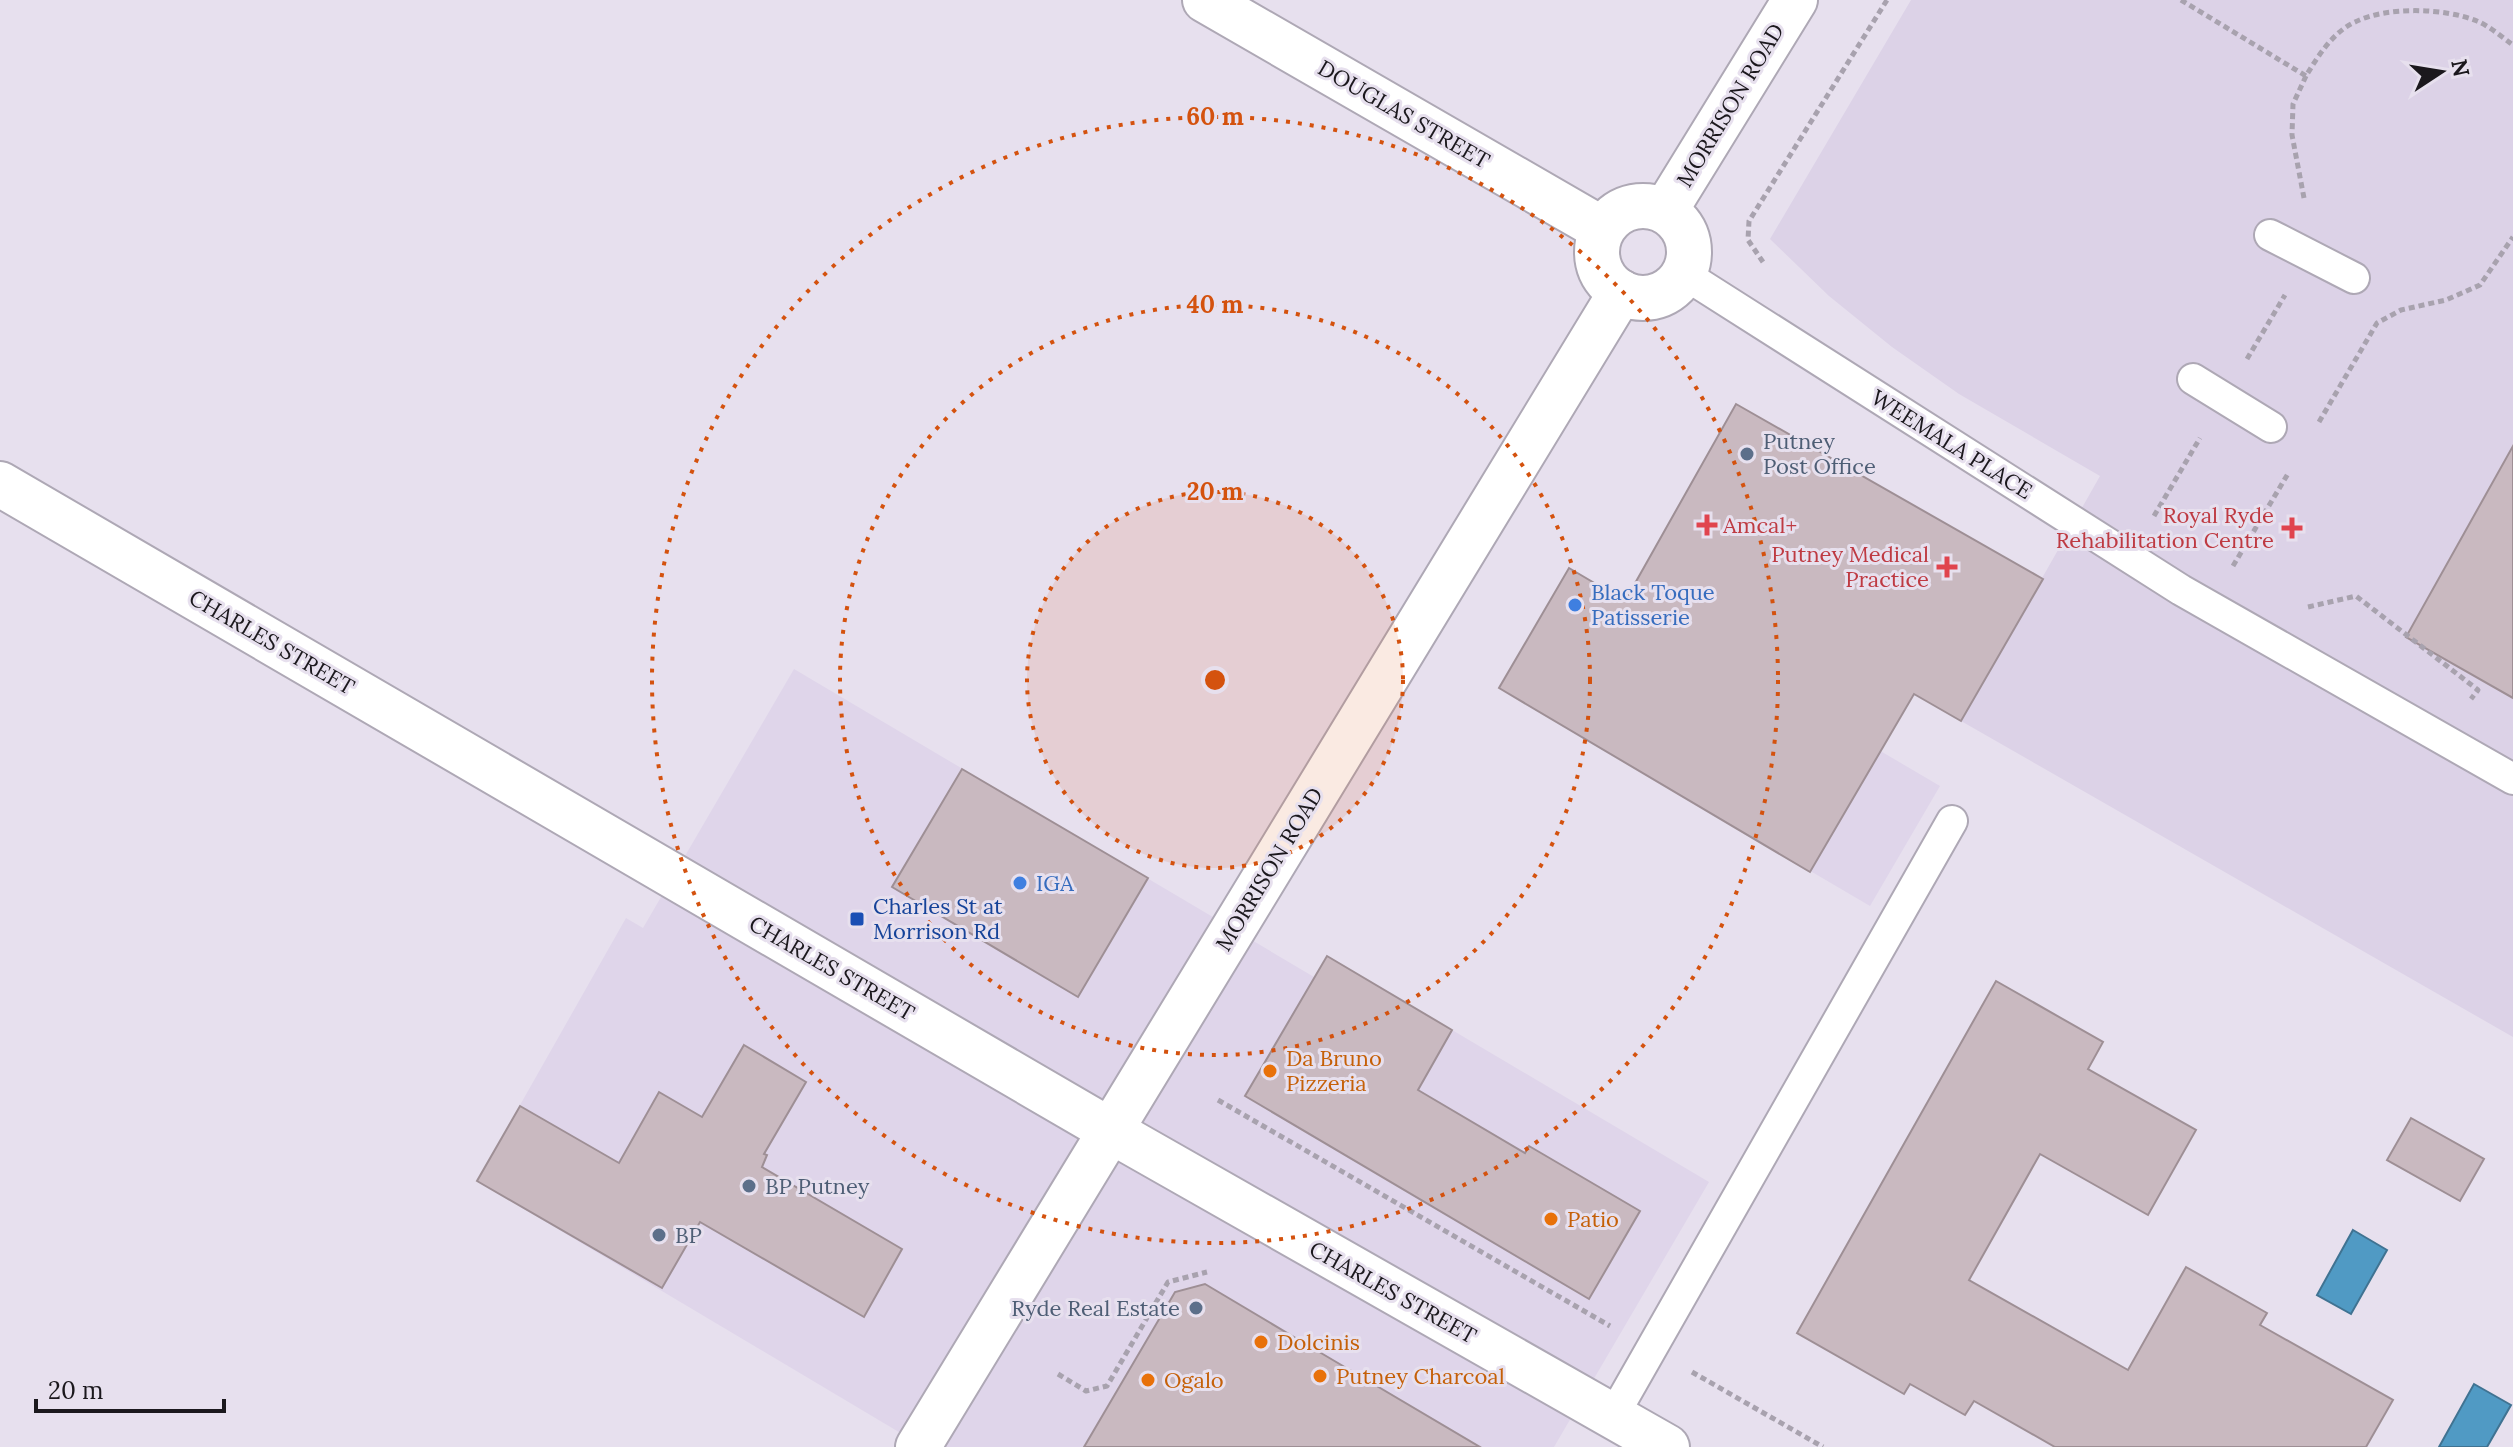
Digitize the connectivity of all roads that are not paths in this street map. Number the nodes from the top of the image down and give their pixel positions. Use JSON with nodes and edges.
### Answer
{"nodes":[{"id":1,"x":1205,"y":0,"type":"edge"},
{"id":2,"x":1795,"y":0,"type":"edge"},
{"id":3,"x":1665,"y":211,"type":"junction"},
{"id":4,"x":1602,"y":229,"type":"junction"},
{"id":5,"x":2270,"y":235,"type":"dead end"},
{"id":6,"x":1684,"y":274,"type":"junction"},
{"id":7,"x":2354,"y":278,"type":"dead end"},
{"id":8,"x":1621,"y":292,"type":"junction"},
{"id":9,"x":2193,"y":379,"type":"dead end"},
{"id":10,"x":2271,"y":427,"type":"dead end"},
{"id":11,"x":0,"y":484,"type":"edge"},
{"id":12,"x":2513,"y":779,"type":"edge"},
{"id":13,"x":1952,"y":821,"type":"dead end"},
{"id":14,"x":1111,"y":1131,"type":"junction"},
{"id":15,"x":1613,"y":1416,"type":"junction"},
{"id":16,"x":918,"y":1447,"type":"edge"},
{"id":17,"x":1667,"y":1447,"type":"edge"}],
"edges":[{"from":1,"to":4,"type":"street","name":"DOUGLAS STREET"},
{"from":2,"to":3,"type":"street","name":"MORRISON ROAD"},
{"from":3,"to":4,"type":"street"},
{"from":3,"to":6,"type":"street"},
{"from":4,"to":8,"type":"street"},
{"from":5,"to":7,"type":"lane"},
{"from":6,"to":8,"type":"street"},
{"from":6,"to":12,"type":"lane","name":"WEEMALA PLACE"},
{"from":8,"to":14,"type":"street","name":"MORRISON ROAD"},
{"from":9,"to":10,"type":"lane"},
{"from":11,"to":14,"type":"street","name":"CHARLES STREET"},
{"from":13,"to":15,"type":"lane"},
{"from":14,"to":15,"type":"street","name":"CHARLES STREET"},
{"from":14,"to":16,"type":"street","name":"MORRISON ROAD"},
{"from":15,"to":17,"type":"street","name":"CHARLES STREET"}]}
